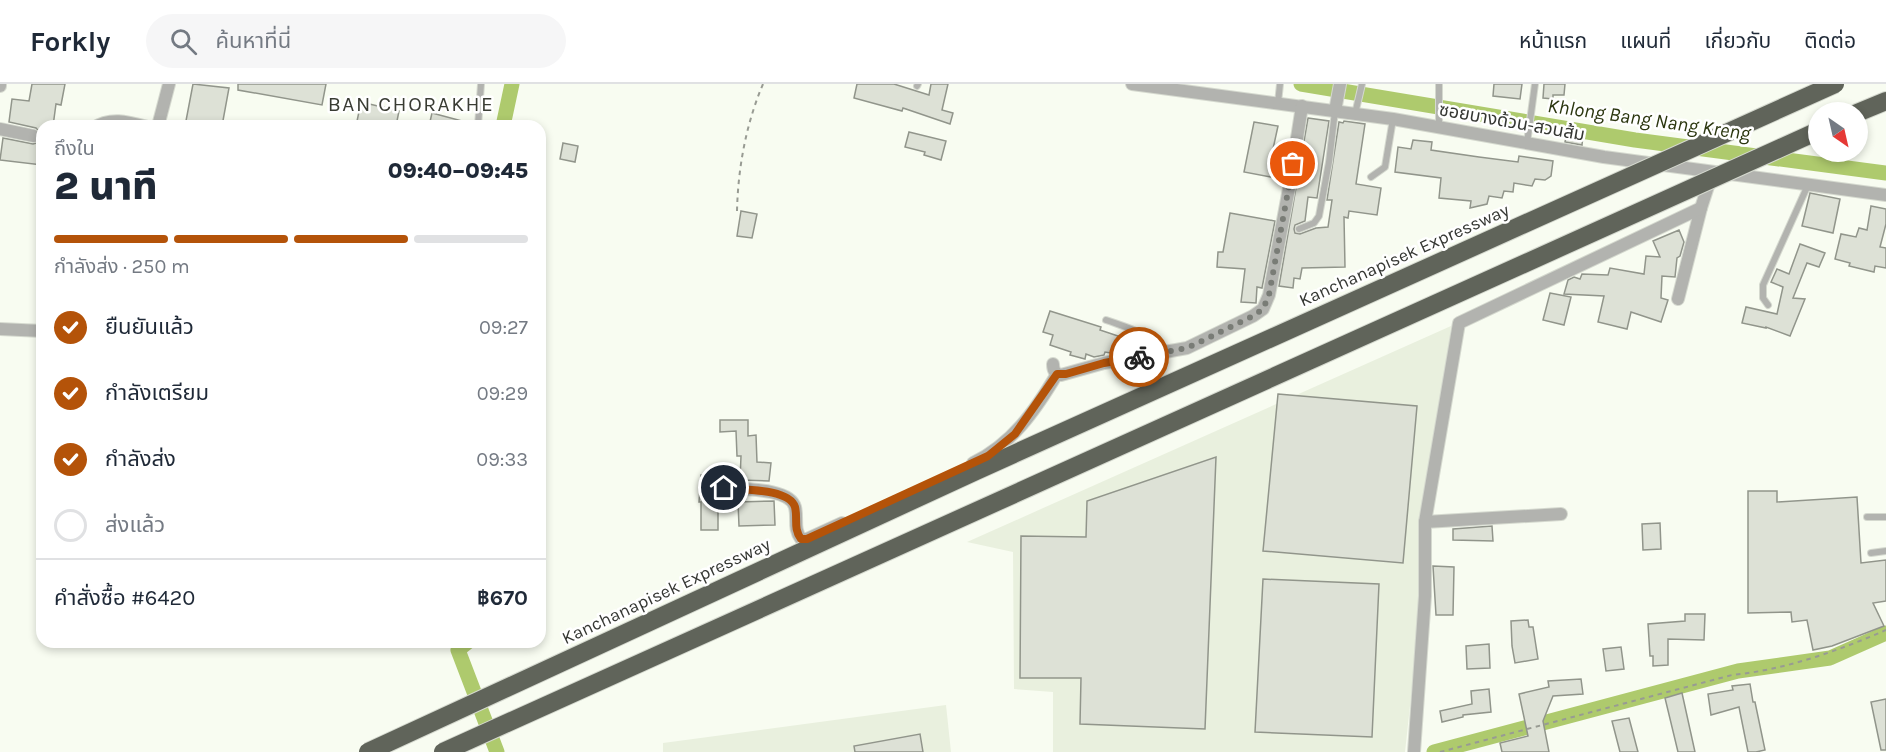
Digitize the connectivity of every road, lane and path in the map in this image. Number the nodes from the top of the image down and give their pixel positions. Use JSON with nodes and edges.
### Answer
{"nodes":[{"id":1,"x":169,"y":84,"type":"edge"},
{"id":2,"x":481,"y":84,"type":"edge"},
{"id":3,"x":763,"y":84,"type":"edge"},
{"id":4,"x":1132,"y":84,"type":"edge"},
{"id":5,"x":1280,"y":84,"type":"edge"},
{"id":6,"x":1439,"y":84,"type":"edge"},
{"id":7,"x":1535,"y":84,"type":"edge"},
{"id":8,"x":1835,"y":84,"type":"edge"},
{"id":9,"x":1166,"y":86,"type":"edge"},
{"id":10,"x":1362,"y":86,"type":"edge"},
{"id":11,"x":1339,"y":89,"type":"edge"},
{"id":12,"x":1279,"y":98,"type":"junction"},
{"id":13,"x":1886,"y":100,"type":"edge"},
{"id":14,"x":1302,"y":106,"type":"junction"},
{"id":15,"x":1356,"y":108,"type":"junction"},
{"id":16,"x":1868,"y":108,"type":"edge"},
{"id":17,"x":1335,"y":111,"type":"junction"},
{"id":18,"x":1393,"y":119,"type":"junction"},
{"id":19,"x":102,"y":120,"type":"edge"},
{"id":20,"x":132,"y":120,"type":"edge"},
{"id":21,"x":159,"y":120,"type":"edge"},
{"id":22,"x":478,"y":120,"type":"edge"},
{"id":23,"x":1440,"y":123,"type":"junction"},
{"id":24,"x":0,"y":129,"type":"edge"},
{"id":25,"x":33,"y":136,"type":"dead end"},
{"id":26,"x":1808,"y":136,"type":"edge"},
{"id":27,"x":1528,"y":139,"type":"junction"},
{"id":28,"x":1713,"y":173,"type":"junction"},
{"id":29,"x":1371,"y":177,"type":"dead end"},
{"id":30,"x":1808,"y":185,"type":"junction"},
{"id":31,"x":1886,"y":195,"type":"edge"},
{"id":32,"x":1701,"y":208,"type":"junction"},
{"id":33,"x":737,"y":211,"type":"dead end"},
{"id":34,"x":1299,"y":229,"type":"dead end"},
{"id":35,"x":1678,"y":299,"type":"dead end"},
{"id":36,"x":1768,"y":305,"type":"dead end"},
{"id":37,"x":1106,"y":320,"type":"dead end"},
{"id":38,"x":0,"y":328,"type":"edge"},
{"id":39,"x":36,"y":331,"type":"edge"},
{"id":40,"x":1166,"y":352,"type":"junction"},
{"id":41,"x":724,"y":488,"type":"dead end"},
{"id":42,"x":1561,"y":514,"type":"dead end"},
{"id":43,"x":1867,"y":517,"type":"dead end"},
{"id":44,"x":1886,"y":517,"type":"edge"},
{"id":45,"x":1425,"y":522,"type":"junction"},
{"id":46,"x":1886,"y":551,"type":"edge"},
{"id":47,"x":1871,"y":553,"type":"dead end"},
{"id":48,"x":1886,"y":630,"type":"edge"},
{"id":49,"x":368,"y":752,"type":"edge"},
{"id":50,"x":443,"y":752,"type":"edge"},
{"id":51,"x":1414,"y":752,"type":"edge"},
{"id":52,"x":1440,"y":752,"type":"edge"}],
"edges":[{"from":1,"to":21,"type":"street"},
{"from":2,"to":22,"type":"lane"},
{"from":3,"to":33,"type":"path"},
{"from":4,"to":9,"type":"street","name":"ซอยบางด้วน-สวนส้ม"},
{"from":5,"to":12,"type":"lane"},
{"from":6,"to":23,"type":"lane"},
{"from":7,"to":27,"type":"lane"},
{"from":8,"to":49,"type":"highway","name":"Kanchanapisek Expressway","bridge":true},
{"from":9,"to":12,"type":"street","name":"ซอยบางด้วน-สวนส้ม"},
{"from":10,"to":15,"type":"lane"},
{"from":11,"to":17,"type":"street"},
{"from":12,"to":14,"type":"street","name":"ซอยบางด้วน-สวนส้ม"},
{"from":13,"to":16,"type":"highway"},
{"from":14,"to":17,"type":"street","name":"ซอยบางด้วน-สวนส้ม"},
{"from":14,"to":40,"type":"street"},
{"from":15,"to":17,"type":"street","name":"ซอยบางด้วน-สวนส้ม"},
{"from":15,"to":18,"type":"street","name":"ซอยบางด้วน-สวนส้ม"},
{"from":17,"to":34,"type":"lane"},
{"from":18,"to":23,"type":"street","name":"ซอยบางด้วน-สวนส้ม"},
{"from":18,"to":29,"type":"lane"},
{"from":19,"to":20,"type":"lane"},
{"from":23,"to":27,"type":"street","name":"ซอยบางด้วน-สวนส้ม"},
{"from":24,"to":25,"type":"street"},
{"from":26,"to":50,"type":"highway","bridge":true},
{"from":27,"to":28,"type":"street","name":"ซอยบางด้วน-สวนส้ม"},
{"from":28,"to":30,"type":"street","name":"ซอยบางด้วน-สวนส้ม"},
{"from":28,"to":32,"type":"street"},
{"from":30,"to":31,"type":"street","name":"ซอยบางด้วน-สวนส้ม"},
{"from":30,"to":36,"type":"lane"},
{"from":32,"to":35,"type":"street"},
{"from":32,"to":45,"type":"street"},
{"from":37,"to":40,"type":"lane"},
{"from":38,"to":39,"type":"street"},
{"from":40,"to":41,"type":"street"},
{"from":42,"to":45,"type":"street"},
{"from":43,"to":44,"type":"lane"},
{"from":45,"to":51,"type":"street"},
{"from":46,"to":47,"type":"lane"},
{"from":48,"to":52,"type":"path"}]}
